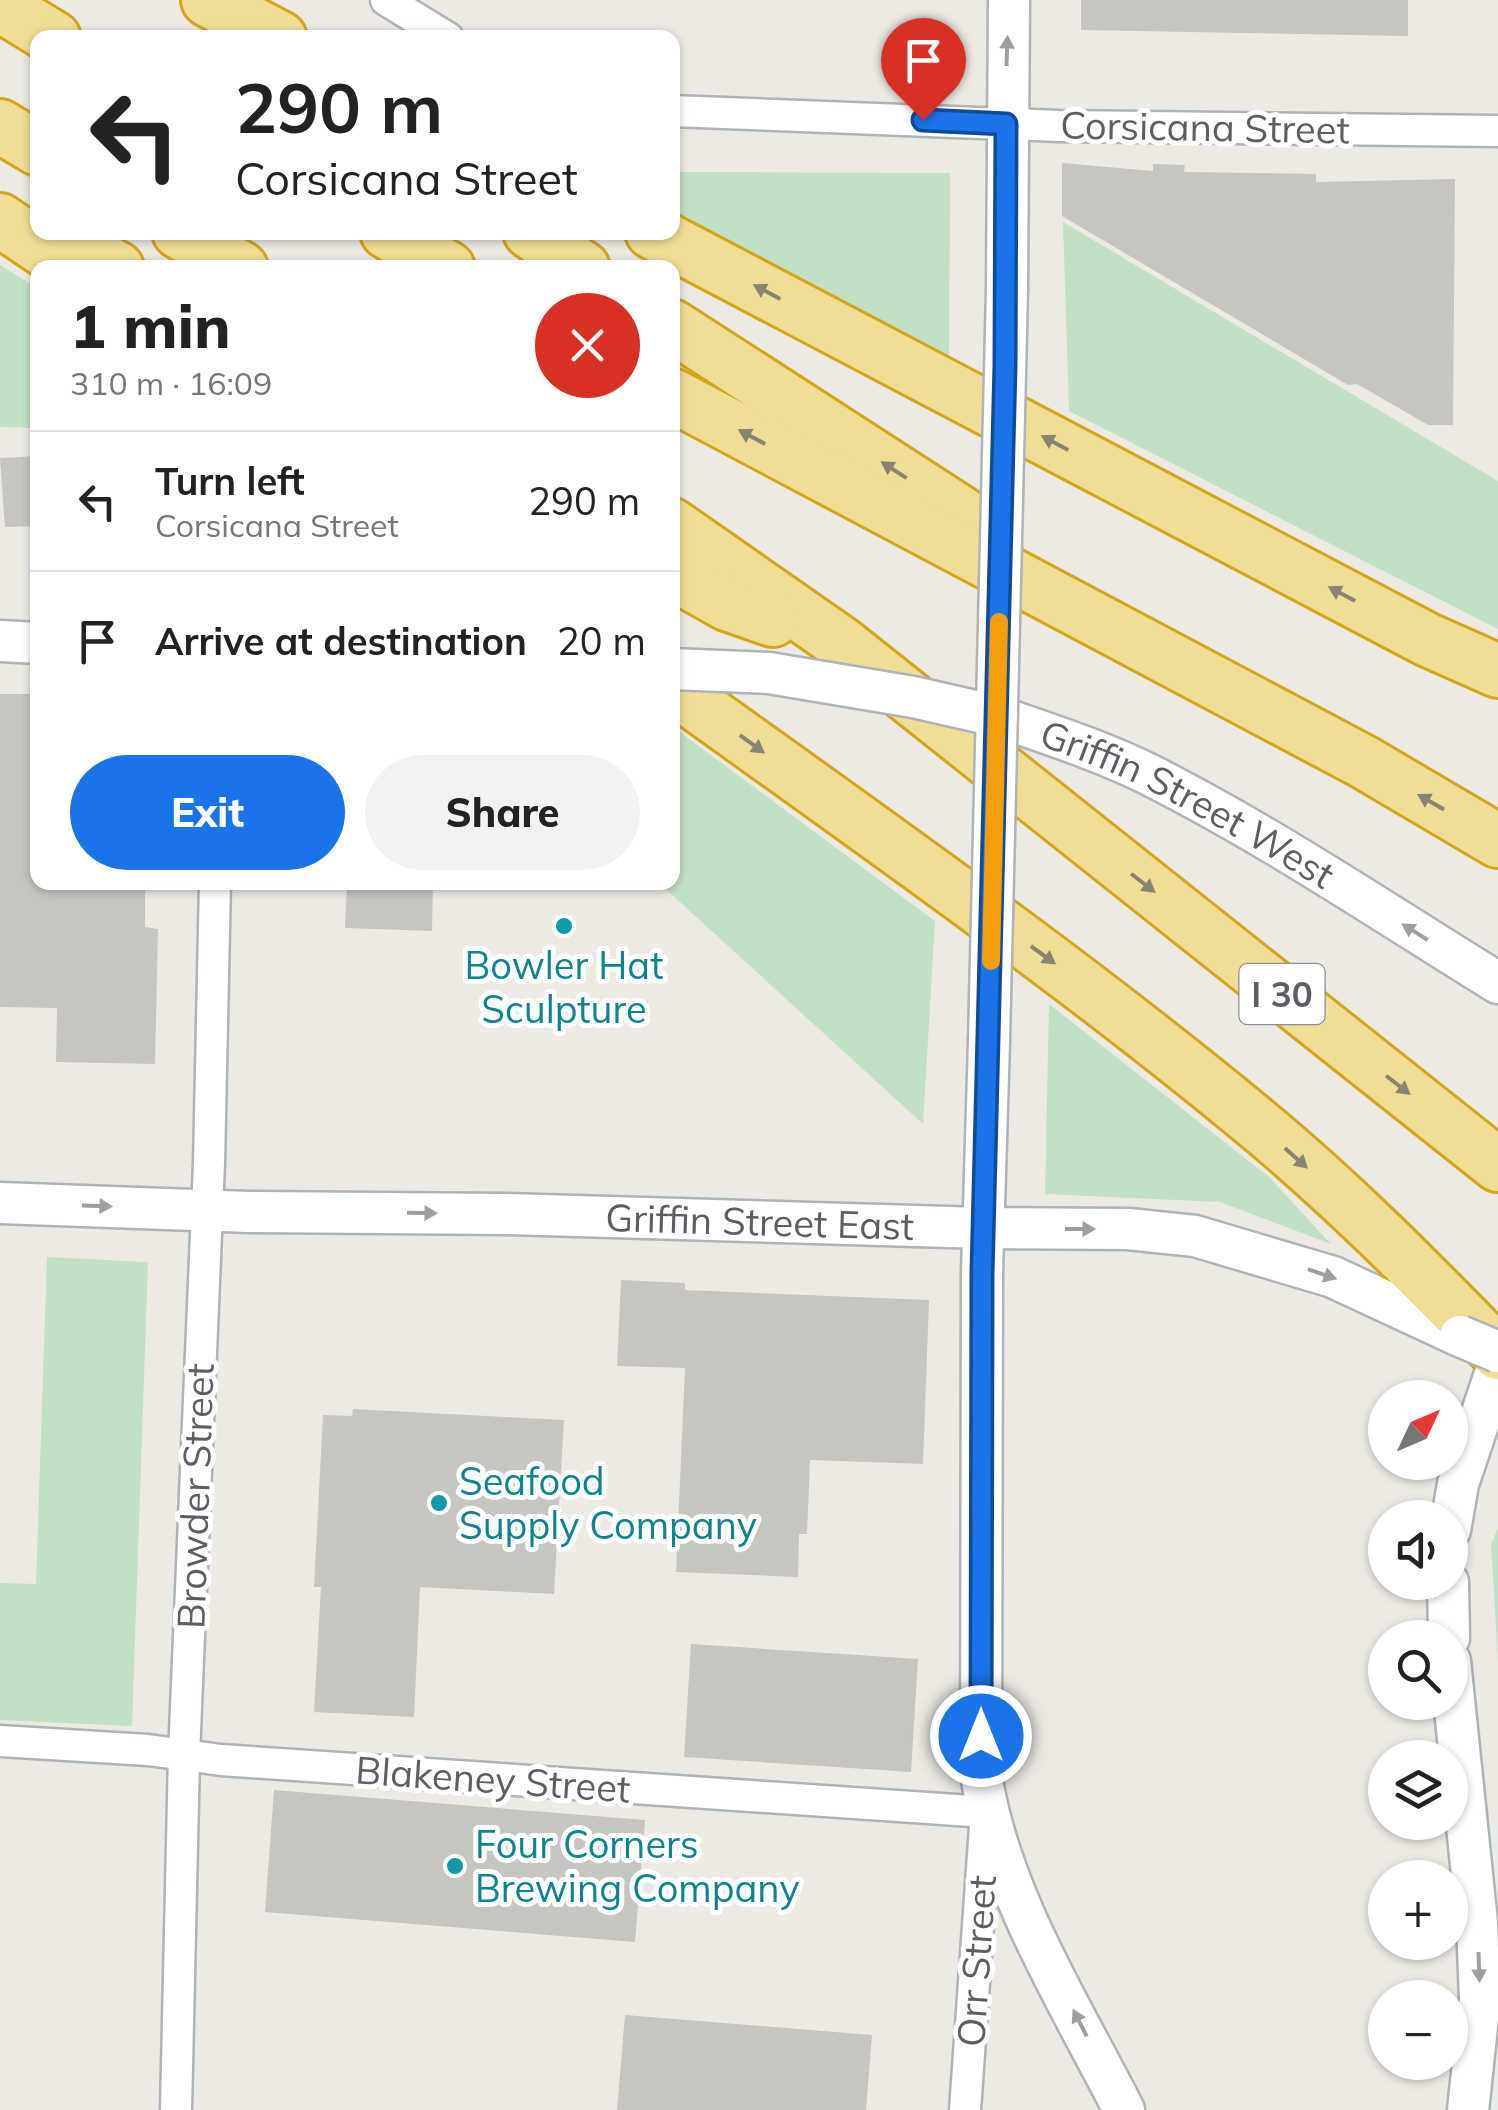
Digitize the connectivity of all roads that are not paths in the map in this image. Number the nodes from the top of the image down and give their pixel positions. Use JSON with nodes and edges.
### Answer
{"nodes":[{"id":1,"x":166,"y":0,"type":"edge"},
{"id":2,"x":208,"y":0,"type":"edge"},
{"id":3,"x":386,"y":0,"type":"edge"},
{"id":4,"x":1008,"y":0,"type":"edge"},
{"id":5,"x":0,"y":6,"type":"edge"},
{"id":6,"x":40,"y":30,"type":"edge"},
{"id":7,"x":213,"y":30,"type":"edge"},
{"id":8,"x":265,"y":30,"type":"edge"},
{"id":9,"x":435,"y":30,"type":"edge"},
{"id":10,"x":680,"y":111,"type":"edge"},
{"id":11,"x":1006,"y":124,"type":"junction"},
{"id":12,"x":0,"y":126,"type":"edge"},
{"id":13,"x":1498,"y":131,"type":"edge"},
{"id":14,"x":30,"y":144,"type":"edge"},
{"id":15,"x":0,"y":204,"type":"edge"},
{"id":16,"x":0,"y":220,"type":"edge"},
{"id":17,"x":30,"y":220,"type":"edge"},
{"id":18,"x":67,"y":240,"type":"edge"},
{"id":19,"x":193,"y":240,"type":"edge"},
{"id":20,"x":401,"y":240,"type":"edge"},
{"id":21,"x":542,"y":240,"type":"edge"},
{"id":22,"x":667,"y":240,"type":"edge"},
{"id":23,"x":59,"y":260,"type":"edge"},
{"id":24,"x":103,"y":260,"type":"edge"},
{"id":25,"x":227,"y":260,"type":"edge"},
{"id":26,"x":434,"y":260,"type":"edge"},
{"id":27,"x":571,"y":260,"type":"edge"},
{"id":28,"x":680,"y":331,"type":"edge"},
{"id":29,"x":680,"y":399,"type":"edge"},
{"id":30,"x":680,"y":532,"type":"edge"},
{"id":31,"x":680,"y":578,"type":"edge"},
{"id":32,"x":1428,"y":640,"type":"junction"},
{"id":33,"x":0,"y":641,"type":"edge"},
{"id":34,"x":30,"y":643,"type":"edge"},
{"id":35,"x":840,"y":643,"type":"junction"},
{"id":36,"x":680,"y":669,"type":"edge"},
{"id":37,"x":1498,"y":671,"type":"edge"},
{"id":38,"x":1498,"y":686,"type":"edge"},
{"id":39,"x":680,"y":692,"type":"edge"},
{"id":40,"x":997,"y":716,"type":"junction"},
{"id":41,"x":1364,"y":762,"type":"junction"},
{"id":42,"x":1498,"y":841,"type":"edge"},
{"id":43,"x":216,"y":890,"type":"edge"},
{"id":44,"x":1498,"y":983,"type":"edge"},
{"id":45,"x":1498,"y":1165,"type":"edge"},
{"id":46,"x":0,"y":1203,"type":"edge"},
{"id":47,"x":207,"y":1210,"type":"junction"},
{"id":48,"x":983,"y":1228,"type":"junction"},
{"id":49,"x":1495,"y":1367,"type":"edge"},
{"id":50,"x":1455,"y":1500,"type":"edge"},
{"id":51,"x":1456,"y":1720,"type":"edge"},
{"id":52,"x":0,"y":1741,"type":"edge"},
{"id":53,"x":184,"y":1754,"type":"junction"},
{"id":54,"x":986,"y":1812,"type":"junction"},
{"id":55,"x":176,"y":2110,"type":"edge"},
{"id":56,"x":965,"y":2110,"type":"edge"},
{"id":57,"x":1124,"y":2110,"type":"edge"},
{"id":58,"x":1468,"y":2110,"type":"edge"}],
"edges":[{"from":1,"to":7,"type":"highway"},
{"from":2,"to":8,"type":"highway"},
{"from":3,"to":9,"type":"street"},
{"from":11,"to":4,"type":"main road","one_way":true},
{"from":5,"to":6,"type":"highway"},
{"from":10,"to":11,"type":"street","name":"Corsicana Street"},
{"from":11,"to":13,"type":"street","name":"Corsicana Street"},
{"from":11,"to":40,"type":"main road","bridge":true},
{"from":12,"to":14,"type":"highway"},
{"from":15,"to":17,"type":"highway"},
{"from":16,"to":23,"type":"highway"},
{"from":18,"to":24,"type":"highway"},
{"from":19,"to":25,"type":"highway"},
{"from":20,"to":26,"type":"highway"},
{"from":21,"to":27,"type":"highway"},
{"from":32,"to":22,"type":"highway","one_way":true},
{"from":41,"to":28,"type":"highway","one_way":true},
{"from":41,"to":29,"type":"highway","one_way":true},
{"from":30,"to":35,"type":"highway","number":"I 30"},
{"from":31,"to":35,"type":"highway"},
{"from":32,"to":37,"type":"highway"},
{"from":32,"to":38,"type":"highway"},
{"from":33,"to":34,"type":"main road"},
{"from":35,"to":45,"type":"highway","number":"I 30","one_way":true},
{"from":36,"to":40,"type":"main road","name":"Griffin Street West","bridge":true},
{"from":39,"to":49,"type":"highway","one_way":true},
{"from":44,"to":40,"type":"main road","name":"Griffin Street West","one_way":true},
{"from":40,"to":48,"type":"main road","bridge":true},
{"from":42,"to":41,"type":"highway","one_way":true},
{"from":43,"to":47,"type":"street","name":"Browder Street"},
{"from":46,"to":47,"type":"main road","name":"Griffin Street East","one_way":true},
{"from":47,"to":48,"type":"main road","name":"Griffin Street East","one_way":true},
{"from":47,"to":53,"type":"street","name":"Browder Street"},
{"from":48,"to":49,"type":"main road","name":"Griffin Street East","one_way":true,"bridge":true},
{"from":48,"to":54,"type":"main road"},
{"from":49,"to":50,"type":"main road"},
{"from":51,"to":58,"type":"main road","one_way":true},
{"from":52,"to":53,"type":"street","name":"Blakeney Street"},
{"from":53,"to":54,"type":"street","name":"Blakeney Street"},
{"from":53,"to":55,"type":"street","name":"Browder Street"},
{"from":54,"to":56,"type":"street","name":"Orr Street"},
{"from":57,"to":54,"type":"main road","one_way":true}]}
